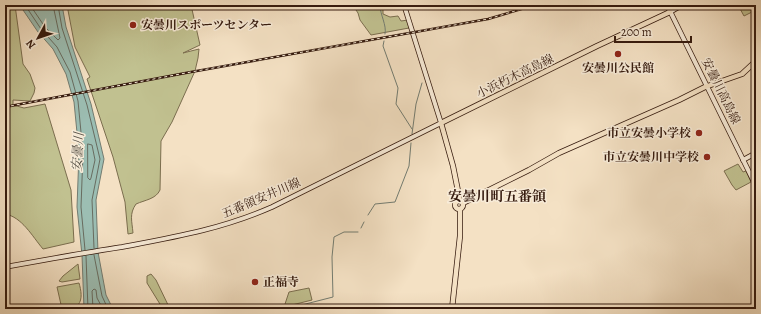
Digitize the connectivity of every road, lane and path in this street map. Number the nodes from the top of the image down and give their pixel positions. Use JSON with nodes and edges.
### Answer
{"nodes":[{"id":1,"x":404,"y":5,"type":"edge"},
{"id":2,"x":667,"y":5,"type":"edge"},
{"id":3,"x":682,"y":5,"type":"edge"},
{"id":4,"x":670,"y":12,"type":"junction"},
{"id":5,"x":756,"y":61,"type":"edge"},
{"id":6,"x":708,"y":86,"type":"junction"},
{"id":7,"x":441,"y":123,"type":"junction"},
{"id":8,"x":756,"y":153,"type":"edge"},
{"id":9,"x":743,"y":160,"type":"junction"},
{"id":10,"x":756,"y":186,"type":"edge"},
{"id":11,"x":461,"y":202,"type":"junction"},
{"id":12,"x":5,"y":267,"type":"edge"},
{"id":13,"x":452,"y":309,"type":"edge"}],
"edges":[{"from":1,"to":7,"type":"main road"},
{"from":2,"to":4,"type":"main road","name":"安曇川高島線"},
{"from":3,"to":4,"type":"main road"},
{"from":4,"to":6,"type":"main road","name":"安曇川高島線"},
{"from":4,"to":7,"type":"main road","name":"小浜朽木高島線"},
{"from":5,"to":6,"type":"main road"},
{"from":6,"to":9,"type":"main road","name":"安曇川高島線"},
{"from":6,"to":11,"type":"main road"},
{"from":7,"to":11,"type":"main road"},
{"from":7,"to":12,"type":"main road","name":"五番領安井川線"},
{"from":8,"to":9,"type":"main road"},
{"from":9,"to":10,"type":"main road","name":"安曇川高島線"},
{"from":11,"to":13,"type":"main road"}]}
